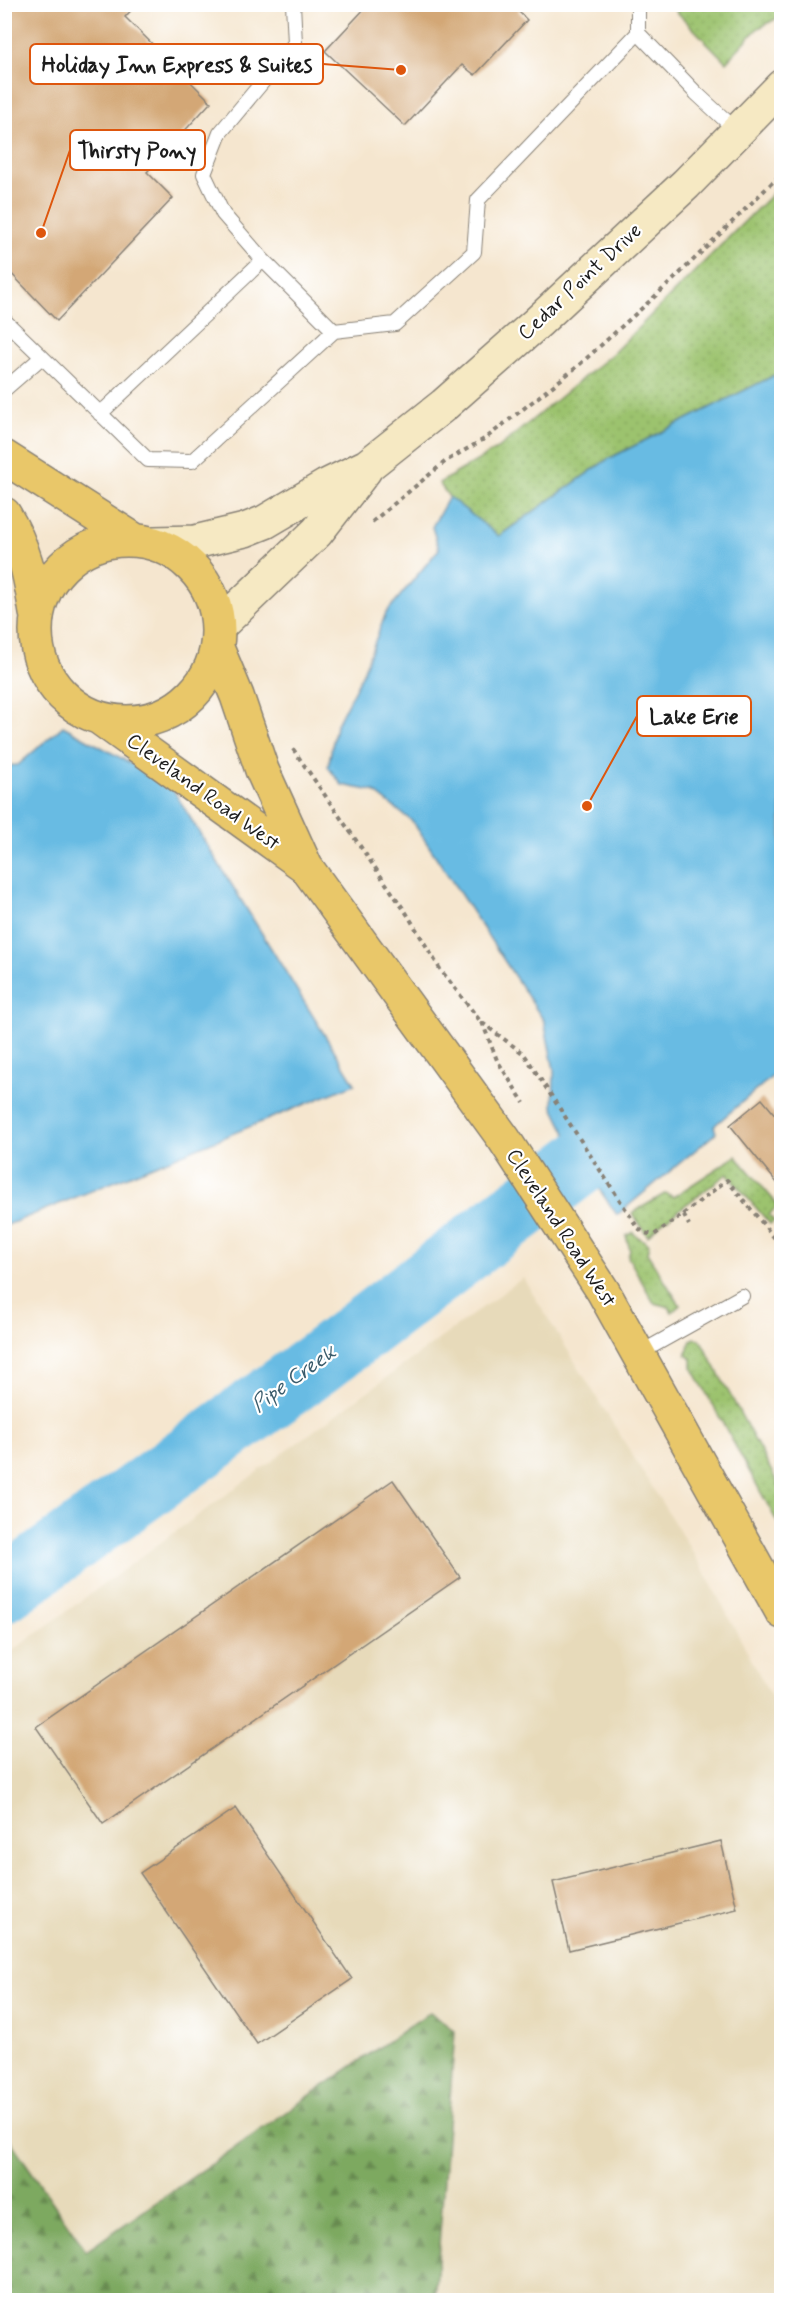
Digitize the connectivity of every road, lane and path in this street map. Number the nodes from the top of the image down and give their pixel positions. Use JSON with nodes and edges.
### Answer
{"nodes":[{"id":1,"x":293,"y":4,"type":"edge"},
{"id":2,"x":638,"y":4,"type":"edge"},
{"id":3,"x":638,"y":33,"type":"junction"},
{"id":4,"x":782,"y":86,"type":"edge"},
{"id":5,"x":737,"y":131,"type":"junction"},
{"id":6,"x":782,"y":173,"type":"edge"},
{"id":7,"x":263,"y":260,"type":"junction"},
{"id":8,"x":4,"y":320,"type":"edge"},
{"id":9,"x":334,"y":331,"type":"junction"},
{"id":10,"x":42,"y":357,"type":"junction"},
{"id":11,"x":4,"y":390,"type":"edge"},
{"id":12,"x":100,"y":414,"type":"junction"},
{"id":13,"x":4,"y":457,"type":"edge"},
{"id":14,"x":368,"y":466,"type":"junction"},
{"id":15,"x":4,"y":514,"type":"edge"},
{"id":16,"x":363,"y":529,"type":"dead end"},
{"id":17,"x":144,"y":541,"type":"junction"},
{"id":18,"x":36,"y":613,"type":"junction"},
{"id":19,"x":218,"y":637,"type":"junction"},
{"id":20,"x":99,"y":718,"type":"junction"},
{"id":21,"x":289,"y":743,"type":"dead end"},
{"id":22,"x":306,"y":867,"type":"junction"},
{"id":23,"x":481,"y":1022,"type":"junction"},
{"id":24,"x":526,"y":1106,"type":"dead end"},
{"id":25,"x":683,"y":1214,"type":"junction"},
{"id":26,"x":689,"y":1225,"type":"dead end"},
{"id":27,"x":782,"y":1247,"type":"edge"},
{"id":28,"x":742,"y":1296,"type":"dead end"},
{"id":29,"x":638,"y":1354,"type":"junction"},
{"id":30,"x":782,"y":1612,"type":"edge"}],
"edges":[{"from":1,"to":7,"type":"lane"},
{"from":2,"to":3,"type":"lane"},
{"from":3,"to":5,"type":"lane"},
{"from":3,"to":9,"type":"lane"},
{"from":4,"to":5,"type":"main road","name":"Cedar Point Drive"},
{"from":5,"to":14,"type":"main road","name":"Cedar Point Drive"},
{"from":6,"to":16,"type":"path"},
{"from":7,"to":9,"type":"lane"},
{"from":7,"to":12,"type":"lane"},
{"from":8,"to":10,"type":"lane"},
{"from":9,"to":12,"type":"lane"},
{"from":10,"to":11,"type":"lane"},
{"from":10,"to":12,"type":"lane"},
{"from":13,"to":17,"type":"main road"},
{"from":14,"to":17,"type":"main road","name":"Cedar Point Drive"},
{"from":14,"to":19,"type":"main road","name":"Cedar Point Drive"},
{"from":15,"to":18,"type":"main road"},
{"from":17,"to":18,"type":"main road"},
{"from":17,"to":19,"type":"main road"},
{"from":18,"to":20,"type":"main road"},
{"from":19,"to":20,"type":"main road"},
{"from":19,"to":22,"type":"main road","name":"Cleveland Road West"},
{"from":20,"to":22,"type":"main road","name":"Cleveland Road West"},
{"from":21,"to":23,"type":"path"},
{"from":22,"to":29,"type":"main road","name":"Cleveland Road West"},
{"from":23,"to":24,"type":"path"},
{"from":23,"to":25,"type":"path"},
{"from":25,"to":26,"type":"path"},
{"from":25,"to":27,"type":"path"},
{"from":28,"to":29,"type":"lane"},
{"from":29,"to":30,"type":"main road","name":"Cleveland Road West"}]}
